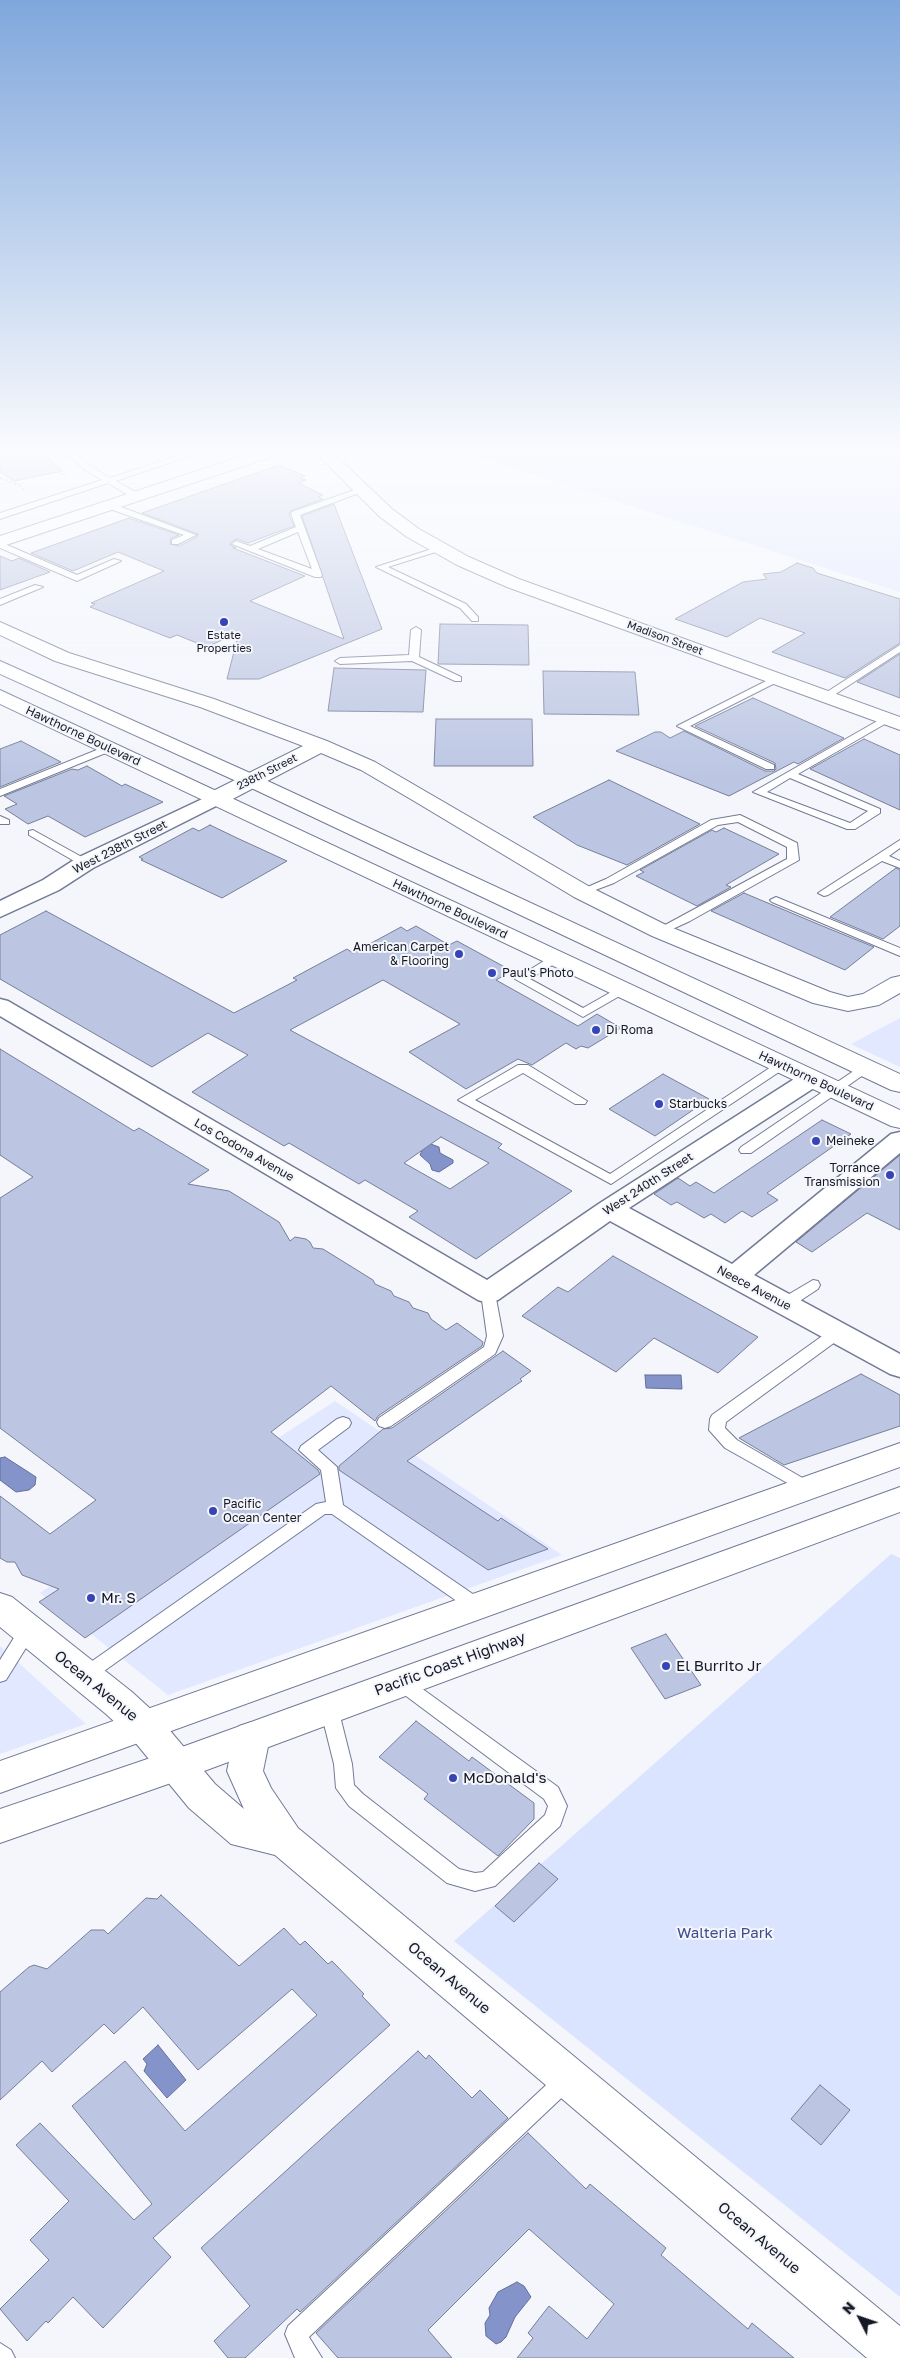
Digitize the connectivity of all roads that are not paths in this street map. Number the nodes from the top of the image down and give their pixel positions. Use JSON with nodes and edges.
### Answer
{"nodes":[{"id":1,"x":34,"y":558,"type":"edge"},
{"id":2,"x":272,"y":558,"type":"edge"},
{"id":3,"x":312,"y":558,"type":"edge"},
{"id":4,"x":410,"y":558,"type":"edge"},
{"id":5,"x":456,"y":558,"type":"edge"},
{"id":6,"x":117,"y":561,"type":"dead end"},
{"id":7,"x":318,"y":575,"type":"junction"},
{"id":8,"x":310,"y":584,"type":"dead end"},
{"id":9,"x":38,"y":587,"type":"dead end"},
{"id":10,"x":0,"y":602,"type":"edge"},
{"id":11,"x":475,"y":620,"type":"dead end"},
{"id":12,"x":0,"y":628,"type":"edge"},
{"id":13,"x":416,"y":630,"type":"dead end"},
{"id":14,"x":900,"y":648,"type":"edge"},
{"id":15,"x":414,"y":658,"type":"junction"},
{"id":16,"x":340,"y":661,"type":"dead end"},
{"id":17,"x":0,"y":667,"type":"edge"},
{"id":18,"x":458,"y":679,"type":"dead end"},
{"id":19,"x":776,"y":679,"type":"junction"},
{"id":20,"x":0,"y":696,"type":"edge"},
{"id":21,"x":824,"y":696,"type":"junction"},
{"id":22,"x":893,"y":722,"type":"edge"},
{"id":23,"x":320,"y":745,"type":"junction"},
{"id":24,"x":109,"y":748,"type":"junction"},
{"id":25,"x":770,"y":767,"type":"dead end"},
{"id":26,"x":789,"y":774,"type":"junction"},
{"id":27,"x":252,"y":781,"type":"junction"},
{"id":28,"x":0,"y":793,"type":"edge"},
{"id":29,"x":215,"y":799,"type":"junction"},
{"id":30,"x":33,"y":833,"type":"dead end"},
{"id":31,"x":900,"y":844,"type":"edge"},
{"id":32,"x":880,"y":857,"type":"junction"},
{"id":33,"x":85,"y":863,"type":"junction"},
{"id":34,"x":900,"y":865,"type":"edge"},
{"id":35,"x":582,"y":892,"type":"junction"},
{"id":36,"x":824,"y":893,"type":"dead end"},
{"id":37,"x":776,"y":900,"type":"dead end"},
{"id":38,"x":0,"y":910,"type":"edge"},
{"id":39,"x":660,"y":931,"type":"junction"},
{"id":40,"x":900,"y":952,"type":"edge"},
{"id":41,"x":555,"y":958,"type":"junction"},
{"id":42,"x":900,"y":984,"type":"edge"},
{"id":43,"x":624,"y":990,"type":"junction"},
{"id":44,"x":0,"y":1006,"type":"edge"},
{"id":45,"x":780,"y":1065,"type":"junction"},
{"id":46,"x":864,"y":1068,"type":"junction"},
{"id":47,"x":822,"y":1084,"type":"junction"},
{"id":48,"x":900,"y":1084,"type":"edge"},
{"id":49,"x":580,"y":1101,"type":"dead end"},
{"id":50,"x":900,"y":1120,"type":"edge"},
{"id":51,"x":900,"y":1140,"type":"edge"},
{"id":52,"x":746,"y":1150,"type":"dead end"},
{"id":53,"x":609,"y":1209,"type":"junction"},
{"id":54,"x":734,"y":1277,"type":"junction"},
{"id":55,"x":813,"y":1286,"type":"dead end"},
{"id":56,"x":488,"y":1294,"type":"junction"},
{"id":57,"x":784,"y":1304,"type":"junction"},
{"id":58,"x":837,"y":1333,"type":"junction"},
{"id":59,"x":900,"y":1367,"type":"edge"},
{"id":60,"x":385,"y":1422,"type":"dead end"},
{"id":61,"x":343,"y":1423,"type":"dead end"},
{"id":62,"x":900,"y":1455,"type":"edge"},
{"id":63,"x":807,"y":1488,"type":"junction"},
{"id":64,"x":900,"y":1499,"type":"edge"},
{"id":65,"x":335,"y":1508,"type":"junction"},
{"id":66,"x":477,"y":1606,"type":"junction"},
{"id":67,"x":0,"y":1607,"type":"edge"},
{"id":68,"x":28,"y":1630,"type":"junction"},
{"id":69,"x":0,"y":1675,"type":"edge"},
{"id":70,"x":84,"y":1676,"type":"junction"},
{"id":71,"x":400,"y":1682,"type":"junction"},
{"id":72,"x":329,"y":1708,"type":"junction"},
{"id":73,"x":144,"y":1725,"type":"junction"},
{"id":74,"x":252,"y":1737,"type":"junction"},
{"id":75,"x":175,"y":1766,"type":"junction"},
{"id":76,"x":0,"y":1777,"type":"edge"},
{"id":77,"x":0,"y":1826,"type":"edge"},
{"id":78,"x":285,"y":1840,"type":"junction"},
{"id":79,"x":568,"y":2078,"type":"junction"},
{"id":80,"x":0,"y":2355,"type":"edge"},
{"id":81,"x":900,"y":2356,"type":"edge"},
{"id":82,"x":3,"y":2358,"type":"edge"},
{"id":83,"x":310,"y":2358,"type":"edge"}],
"edges":[{"from":1,"to":6,"type":"lane"},
{"from":2,"to":7,"type":"lane"},
{"from":3,"to":7,"type":"lane"},
{"from":4,"to":11,"type":"lane"},
{"from":5,"to":19,"type":"main road","name":"Madison Street"},
{"from":7,"to":8,"type":"lane"},
{"from":9,"to":10,"type":"lane"},
{"from":12,"to":23,"type":"main road"},
{"from":13,"to":15,"type":"lane"},
{"from":14,"to":21,"type":"lane"},
{"from":15,"to":16,"type":"lane"},
{"from":15,"to":18,"type":"lane"},
{"from":17,"to":27,"type":"main road"},
{"from":19,"to":21,"type":"main road","name":"Madison Street"},
{"from":19,"to":25,"type":"lane"},
{"from":20,"to":24,"type":"main road","name":"Hawthorne Boulevard"},
{"from":21,"to":22,"type":"main road","name":"Madison Street"},
{"from":22,"to":26,"type":"lane"},
{"from":23,"to":27,"type":"main road","name":"238th Street"},
{"from":23,"to":35,"type":"main road"},
{"from":24,"to":28,"type":"lane"},
{"from":24,"to":29,"type":"main road","name":"Hawthorne Boulevard"},
{"from":26,"to":26,"type":"lane"},
{"from":27,"to":29,"type":"main road","name":"238th Street"},
{"from":27,"to":46,"type":"main road"},
{"from":29,"to":33,"type":"street","name":"West 238th Street"},
{"from":29,"to":41,"type":"main road","name":"Hawthorne Boulevard"},
{"from":30,"to":33,"type":"lane"},
{"from":31,"to":32,"type":"lane"},
{"from":32,"to":34,"type":"lane"},
{"from":32,"to":36,"type":"lane"},
{"from":33,"to":38,"type":"street","name":"West 238th Street"},
{"from":35,"to":39,"type":"main road"},
{"from":35,"to":39,"type":"lane"},
{"from":37,"to":40,"type":"lane"},
{"from":39,"to":42,"type":"main road"},
{"from":41,"to":43,"type":"main road","name":"Hawthorne Boulevard"},
{"from":41,"to":43,"type":"lane"},
{"from":43,"to":45,"type":"main road","name":"Hawthorne Boulevard"},
{"from":44,"to":56,"type":"street","name":"Los Codona Avenue"},
{"from":45,"to":47,"type":"main road","name":"Hawthorne Boulevard"},
{"from":45,"to":49,"type":"lane"},
{"from":46,"to":47,"type":"lane"},
{"from":46,"to":48,"type":"main road"},
{"from":47,"to":50,"type":"main road","name":"Hawthorne Boulevard"},
{"from":47,"to":52,"type":"lane"},
{"from":47,"to":53,"type":"street","name":"West 240th Street"},
{"from":51,"to":54,"type":"street"},
{"from":53,"to":54,"type":"street","name":"Neece Avenue"},
{"from":53,"to":56,"type":"street","name":"West 240th Street"},
{"from":54,"to":57,"type":"street","name":"Neece Avenue"},
{"from":55,"to":57,"type":"lane"},
{"from":56,"to":60,"type":"lane"},
{"from":57,"to":58,"type":"street","name":"Neece Avenue"},
{"from":58,"to":59,"type":"street","name":"Neece Avenue"},
{"from":58,"to":63,"type":"lane"},
{"from":61,"to":65,"type":"lane"},
{"from":62,"to":63,"type":"main road"},
{"from":63,"to":66,"type":"main road"},
{"from":64,"to":71,"type":"main road","name":"Pacific Coast Highway"},
{"from":65,"to":66,"type":"lane"},
{"from":65,"to":70,"type":"lane"},
{"from":66,"to":73,"type":"main road"},
{"from":67,"to":68,"type":"main road","name":"Ocean Avenue"},
{"from":68,"to":69,"type":"lane"},
{"from":68,"to":70,"type":"main road","name":"Ocean Avenue"},
{"from":70,"to":73,"type":"main road","name":"Ocean Avenue"},
{"from":71,"to":72,"type":"main road","name":"Pacific Coast Highway"},
{"from":71,"to":72,"type":"lane"},
{"from":72,"to":74,"type":"main road","name":"Pacific Coast Highway"},
{"from":73,"to":75,"type":"main road","name":"Ocean Avenue"},
{"from":73,"to":76,"type":"main road"},
{"from":74,"to":75,"type":"main road","name":"Pacific Coast Highway"},
{"from":74,"to":78,"type":"main road"},
{"from":75,"to":77,"type":"main road","name":"Pacific Coast Highway"},
{"from":75,"to":78,"type":"main road","name":"Ocean Avenue"},
{"from":78,"to":79,"type":"main road","name":"Ocean Avenue"},
{"from":79,"to":81,"type":"main road","name":"Ocean Avenue"},
{"from":79,"to":83,"type":"lane"},
{"from":80,"to":82,"type":"lane"}]}
